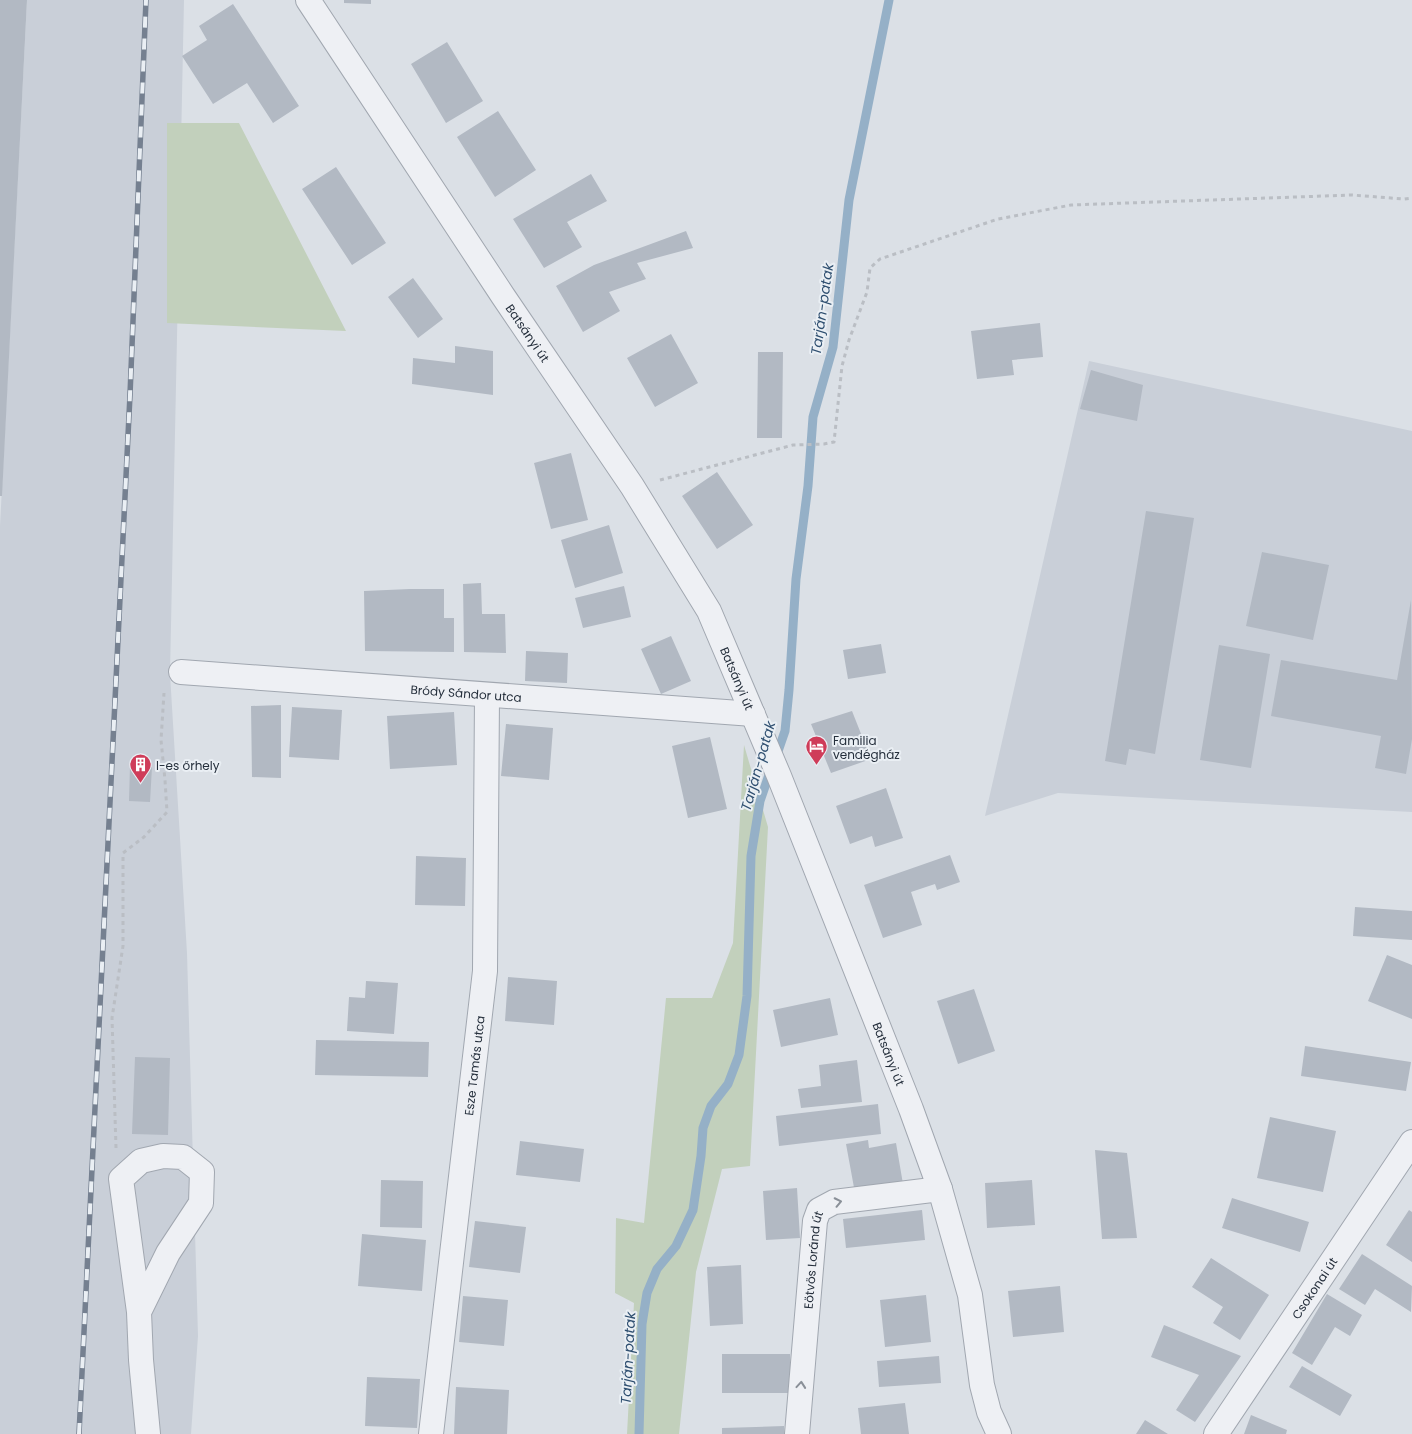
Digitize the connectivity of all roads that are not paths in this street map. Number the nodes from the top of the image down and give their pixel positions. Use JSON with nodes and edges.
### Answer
{"nodes":[{"id":1,"x":308,"y":0,"type":"edge"},
{"id":2,"x":181,"y":672,"type":"road end"},
{"id":3,"x":487,"y":696,"type":"junction"},
{"id":4,"x":753,"y":714,"type":"junction"},
{"id":5,"x":1412,"y":1142,"type":"edge"},
{"id":6,"x":940,"y":1189,"type":"junction"},
{"id":7,"x":139,"y":1312,"type":"junction"},
{"id":8,"x":148,"y":1434,"type":"edge"},
{"id":9,"x":430,"y":1434,"type":"edge"},
{"id":10,"x":797,"y":1434,"type":"edge"},
{"id":11,"x":999,"y":1434,"type":"edge"},
{"id":12,"x":1216,"y":1434,"type":"edge"}],
"edges":[{"from":1,"to":4,"type":"street","name":"Batsányi út"},
{"from":2,"to":3,"type":"street","name":"Bródy Sándor utca"},
{"from":3,"to":4,"type":"street","name":"Bródy Sándor utca"},
{"from":3,"to":9,"type":"street","name":"Esze Tamás utca"},
{"from":4,"to":6,"type":"street","name":"Batsányi út"},
{"from":5,"to":12,"type":"street","name":"Csokonai út"},
{"from":10,"to":6,"type":"street","name":"Eötvös Loránd út","one_way":true},
{"from":6,"to":11,"type":"street","name":"Batsányi út"},
{"from":7,"to":7,"type":"street"},
{"from":7,"to":8,"type":"street"}]}
